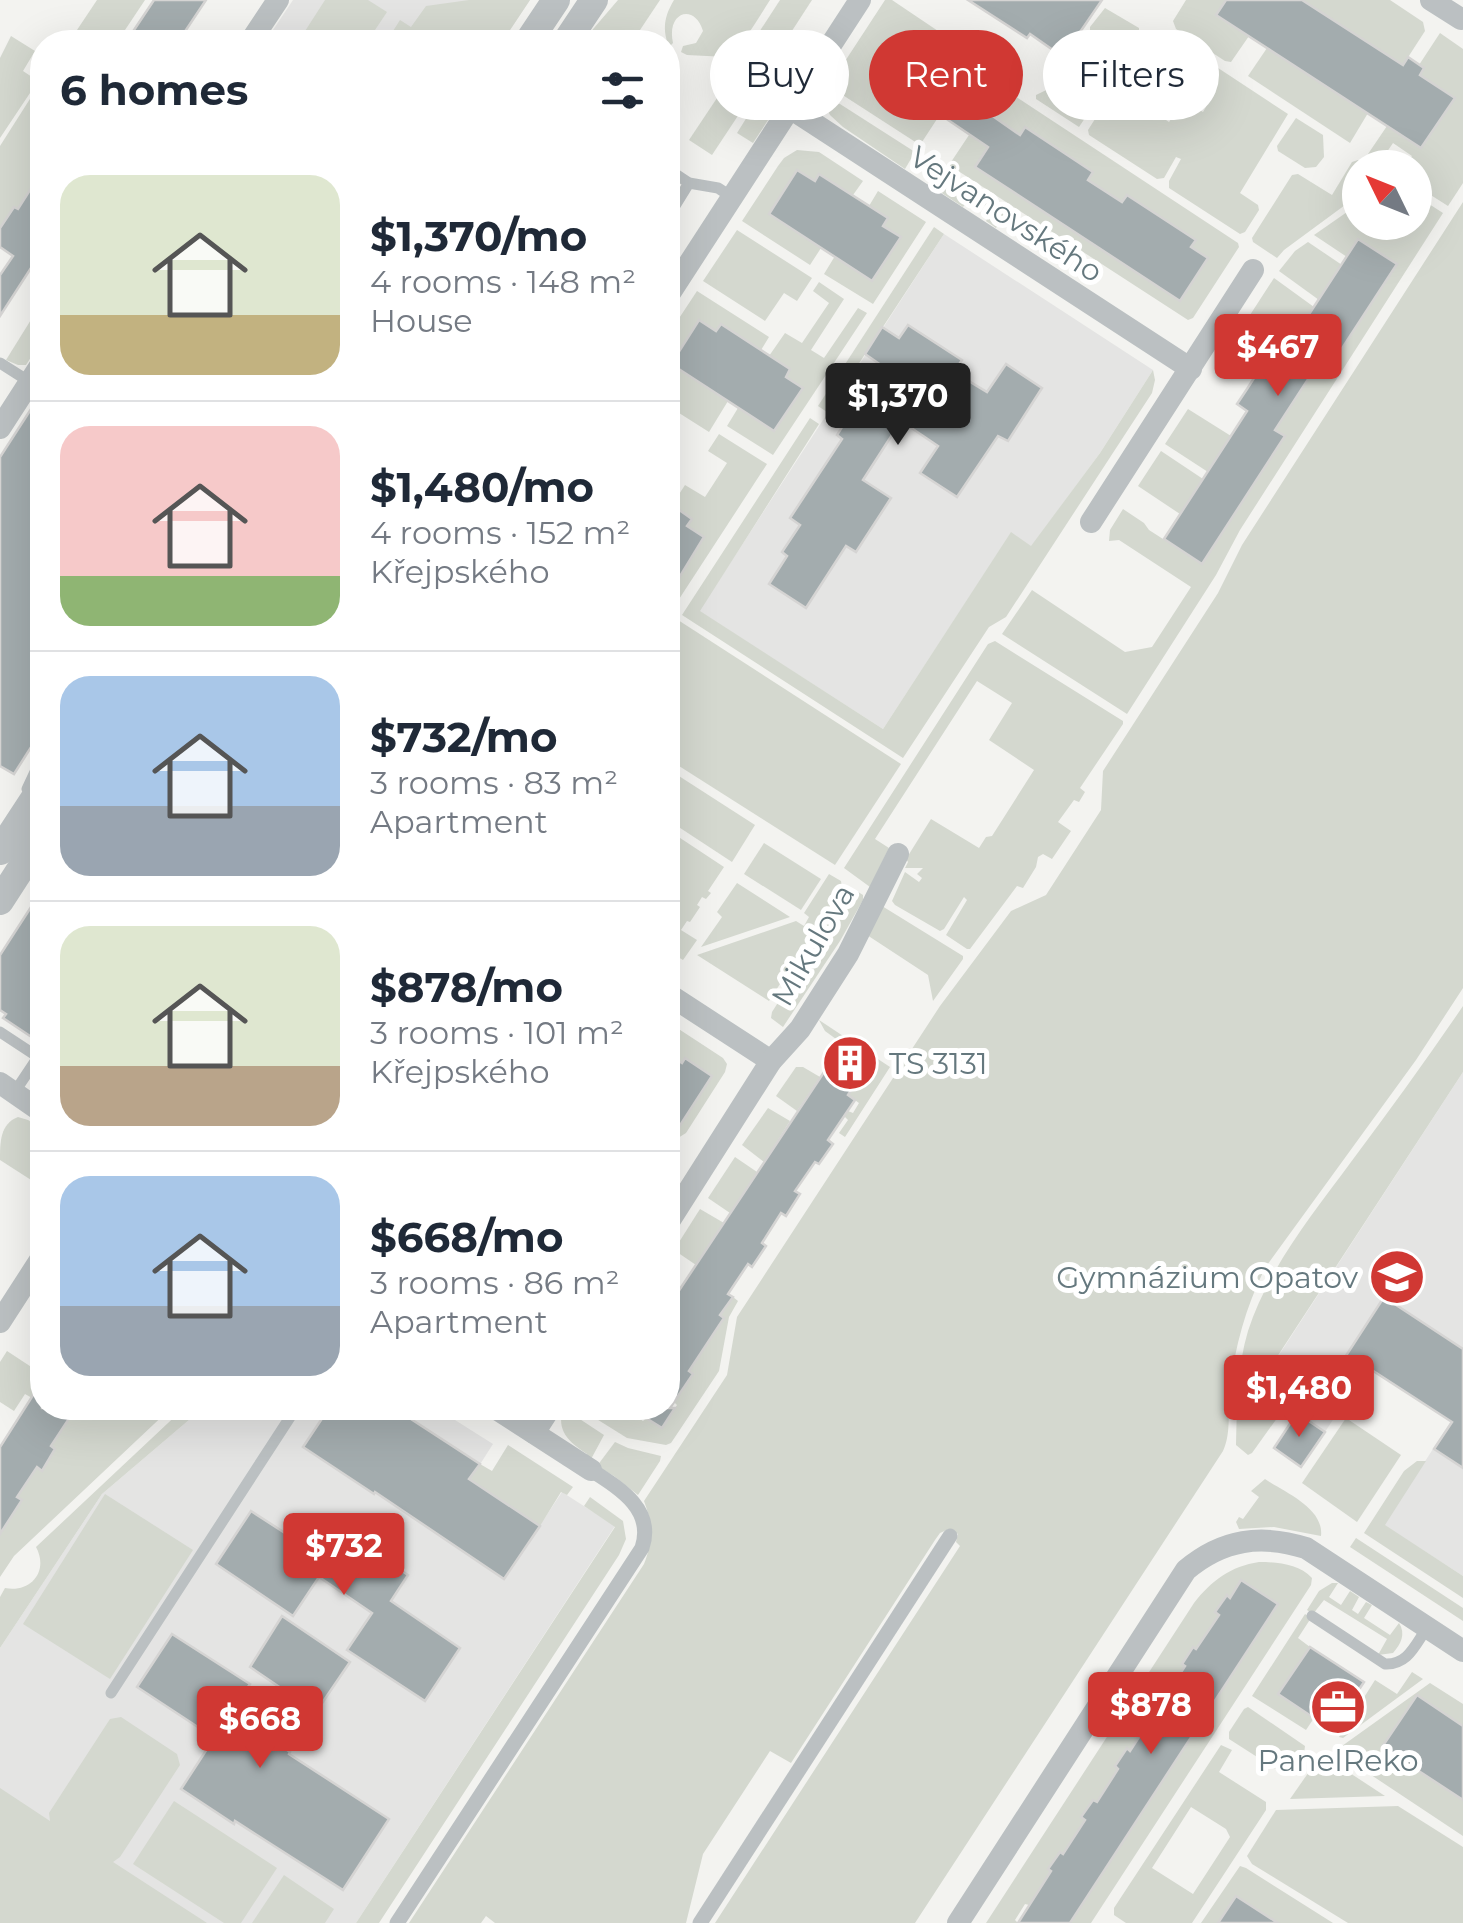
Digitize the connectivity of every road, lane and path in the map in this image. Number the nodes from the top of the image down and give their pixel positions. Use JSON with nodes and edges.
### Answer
{"nodes":[{"id":1,"x":278,"y":0,"type":"edge"},
{"id":2,"x":556,"y":0,"type":"edge"},
{"id":3,"x":594,"y":0,"type":"edge"},
{"id":4,"x":860,"y":0,"type":"edge"},
{"id":5,"x":1431,"y":0,"type":"edge"},
{"id":6,"x":1461,"y":19,"type":"edge"},
{"id":7,"x":258,"y":30,"type":"edge"},
{"id":8,"x":536,"y":30,"type":"edge"},
{"id":9,"x":574,"y":30,"type":"edge"},
{"id":10,"x":841,"y":30,"type":"edge"},
{"id":11,"x":782,"y":120,"type":"edge"},
{"id":12,"x":809,"y":120,"type":"edge"},
{"id":13,"x":680,"y":178,"type":"edge"},
{"id":14,"x":689,"y":184,"type":"junction"},
{"id":15,"x":732,"y":197,"type":"junction"},
{"id":16,"x":680,"y":198,"type":"edge"},
{"id":17,"x":1253,"y":270,"type":"dead end"},
{"id":18,"x":680,"y":277,"type":"edge"},
{"id":19,"x":0,"y":363,"type":"edge"},
{"id":20,"x":1191,"y":368,"type":"junction"},
{"id":21,"x":30,"y":370,"type":"edge"},
{"id":22,"x":30,"y":381,"type":"edge"},
{"id":23,"x":0,"y":428,"type":"edge"},
{"id":24,"x":1092,"y":522,"type":"dead end"},
{"id":25,"x":30,"y":782,"type":"edge"},
{"id":26,"x":30,"y":805,"type":"edge"},
{"id":27,"x":0,"y":843,"type":"edge"},
{"id":28,"x":0,"y":851,"type":"edge"},
{"id":29,"x":898,"y":854,"type":"dead end"},
{"id":30,"x":30,"y":855,"type":"edge"},
{"id":31,"x":0,"y":901,"type":"edge"},
{"id":32,"x":680,"y":1002,"type":"edge"},
{"id":33,"x":0,"y":1032,"type":"edge"},
{"id":34,"x":30,"y":1048,"type":"edge"},
{"id":35,"x":771,"y":1061,"type":"junction"},
{"id":36,"x":30,"y":1064,"type":"edge"},
{"id":37,"x":7,"y":1088,"type":"edge"},
{"id":38,"x":30,"y":1104,"type":"edge"},
{"id":39,"x":680,"y":1204,"type":"edge"},
{"id":40,"x":30,"y":1276,"type":"edge"},
{"id":41,"x":0,"y":1322,"type":"edge"},
{"id":42,"x":288,"y":1420,"type":"edge"},
{"id":43,"x":514,"y":1420,"type":"edge"},
{"id":44,"x":542,"y":1420,"type":"edge"},
{"id":45,"x":534,"y":1432,"type":"junction"},
{"id":46,"x":591,"y":1470,"type":"joint"},
{"id":47,"x":950,"y":1536,"type":"dead end"},
{"id":48,"x":1312,"y":1616,"type":"dead end"},
{"id":49,"x":1426,"y":1628,"type":"junction"},
{"id":50,"x":1463,"y":1651,"type":"edge"},
{"id":51,"x":111,"y":1693,"type":"dead end"},
{"id":52,"x":397,"y":1923,"type":"edge"},
{"id":53,"x":700,"y":1923,"type":"edge"},
{"id":54,"x":958,"y":1923,"type":"edge"}],
"edges":[{"from":1,"to":7,"type":"street"},
{"from":2,"to":8,"type":"street"},
{"from":3,"to":9,"type":"street"},
{"from":4,"to":10,"type":"street"},
{"from":5,"to":6,"type":"street"},
{"from":11,"to":15,"type":"street"},
{"from":12,"to":20,"type":"street","name":"Vejvanovského"},
{"from":13,"to":14,"type":"lane"},
{"from":14,"to":15,"type":"lane"},
{"from":14,"to":16,"type":"lane"},
{"from":15,"to":18,"type":"street"},
{"from":17,"to":20,"type":"street"},
{"from":19,"to":21,"type":"lane"},
{"from":20,"to":24,"type":"street"},
{"from":22,"to":23,"type":"street"},
{"from":25,"to":27,"type":"lane"},
{"from":26,"to":28,"type":"street"},
{"from":29,"to":35,"type":"street","name":"Mikulova"},
{"from":30,"to":31,"type":"street"},
{"from":32,"to":35,"type":"street"},
{"from":33,"to":34,"type":"lane"},
{"from":35,"to":39,"type":"street","name":"Mikulova"},
{"from":36,"to":37,"type":"lane"},
{"from":37,"to":38,"type":"street"},
{"from":40,"to":41,"type":"street"},
{"from":42,"to":51,"type":"lane"},
{"from":43,"to":45,"type":"street"},
{"from":44,"to":45,"type":"street"},
{"from":45,"to":46,"type":"street"},
{"from":46,"to":52,"type":"street"},
{"from":47,"to":53,"type":"street"},
{"from":48,"to":49,"type":"lane"},
{"from":49,"to":50,"type":"street"},
{"from":49,"to":54,"type":"street"}]}
